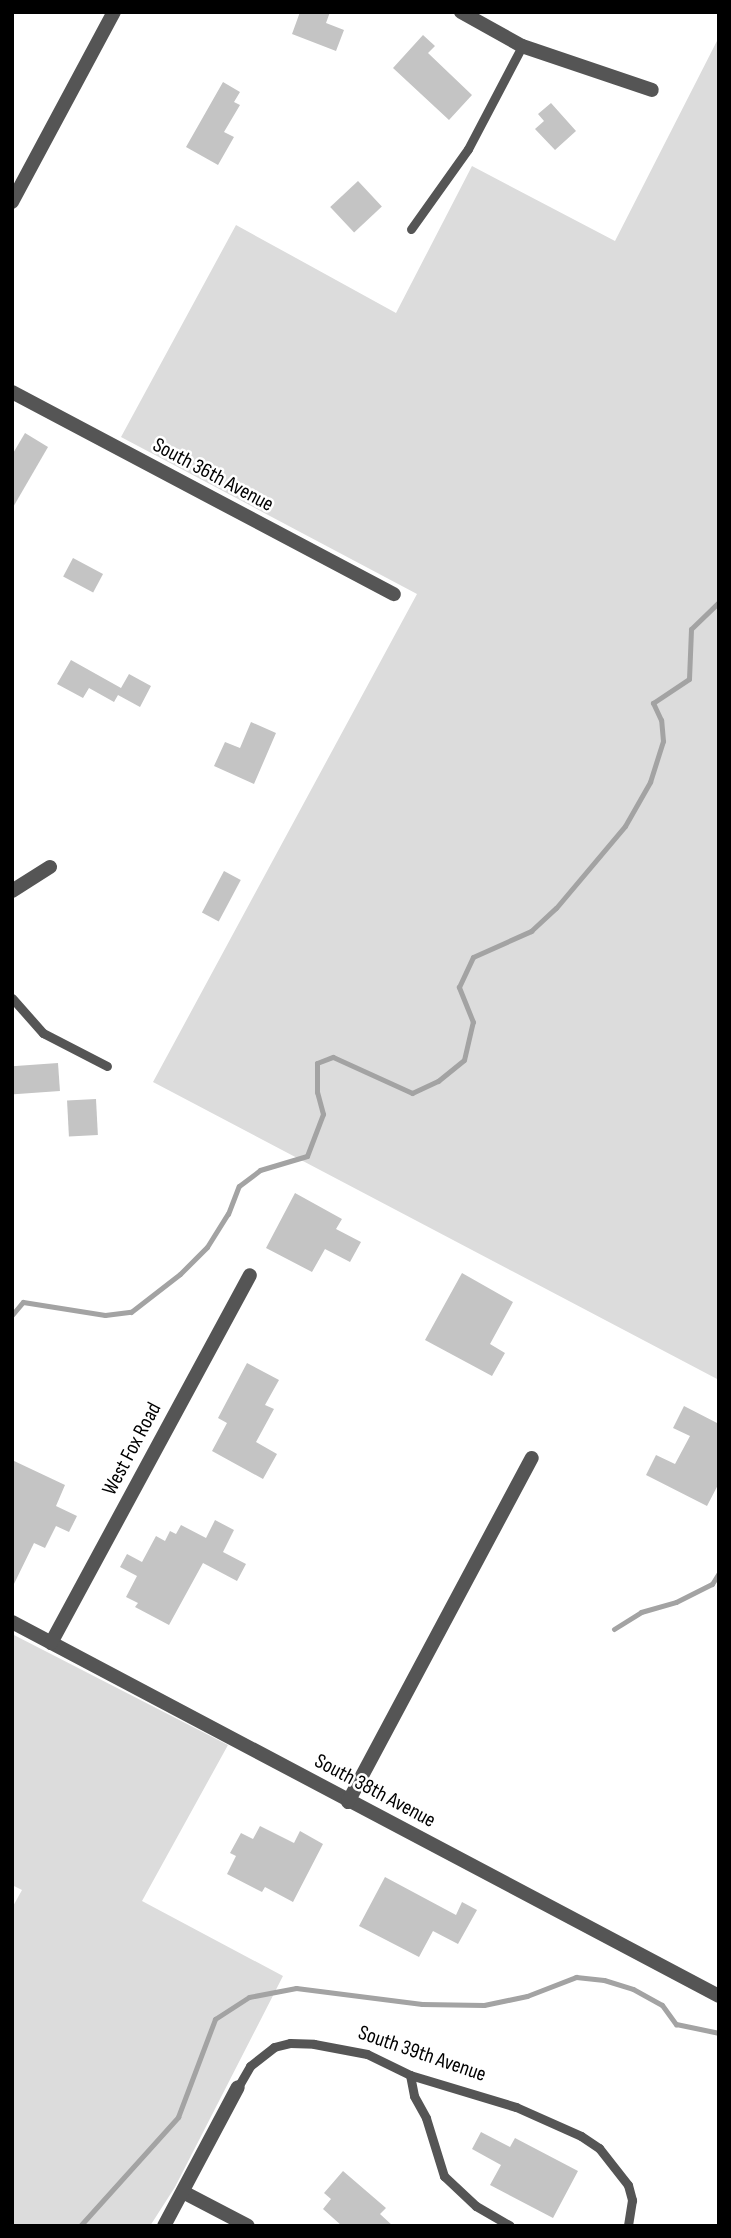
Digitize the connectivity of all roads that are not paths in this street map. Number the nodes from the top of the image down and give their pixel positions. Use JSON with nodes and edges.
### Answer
{"nodes":[{"id":1,"x":114,"y":12,"type":"edge"},
{"id":2,"x":461,"y":12,"type":"edge"},
{"id":3,"x":522,"y":46,"type":"junction"},
{"id":4,"x":652,"y":90,"type":"dead end"},
{"id":5,"x":12,"y":202,"type":"edge"},
{"id":6,"x":411,"y":229,"type":"dead end"},
{"id":7,"x":12,"y":392,"type":"edge"},
{"id":8,"x":394,"y":594,"type":"dead end"},
{"id":9,"x":50,"y":867,"type":"dead end"},
{"id":10,"x":12,"y":891,"type":"edge"},
{"id":11,"x":12,"y":998,"type":"edge"},
{"id":12,"x":107,"y":1066,"type":"dead end"},
{"id":13,"x":250,"y":1275,"type":"dead end"},
{"id":14,"x":532,"y":1458,"type":"dead end"},
{"id":15,"x":12,"y":1622,"type":"edge"},
{"id":16,"x":51,"y":1643,"type":"junction"},
{"id":17,"x":348,"y":1802,"type":"junction"},
{"id":18,"x":719,"y":1996,"type":"edge"},
{"id":19,"x":410,"y":2075,"type":"junction"},
{"id":20,"x":239,"y":2087,"type":"joint"},
{"id":21,"x":183,"y":2192,"type":"junction"},
{"id":22,"x":164,"y":2226,"type":"edge"},
{"id":23,"x":248,"y":2226,"type":"edge"},
{"id":24,"x":510,"y":2226,"type":"edge"},
{"id":25,"x":628,"y":2226,"type":"edge"}],
"edges":[{"from":1,"to":5,"type":"street"},
{"from":2,"to":3,"type":"street"},
{"from":3,"to":4,"type":"street"},
{"from":3,"to":6,"type":"lane"},
{"from":7,"to":8,"type":"street","name":"South 36th Avenue"},
{"from":9,"to":10,"type":"street"},
{"from":11,"to":12,"type":"lane"},
{"from":13,"to":16,"type":"street","name":"West Fox Road"},
{"from":14,"to":17,"type":"street"},
{"from":15,"to":16,"type":"street","name":"South 38th Avenue"},
{"from":16,"to":17,"type":"street","name":"South 38th Avenue"},
{"from":17,"to":18,"type":"street","name":"South 38th Avenue"},
{"from":19,"to":20,"type":"lane","name":"South 39th Avenue"},
{"from":19,"to":24,"type":"lane"},
{"from":19,"to":25,"type":"lane","name":"South 39th Avenue"},
{"from":20,"to":21,"type":"street","name":"South 39th Avenue"},
{"from":21,"to":22,"type":"street","name":"South 39th Avenue"},
{"from":21,"to":23,"type":"street"}]}
